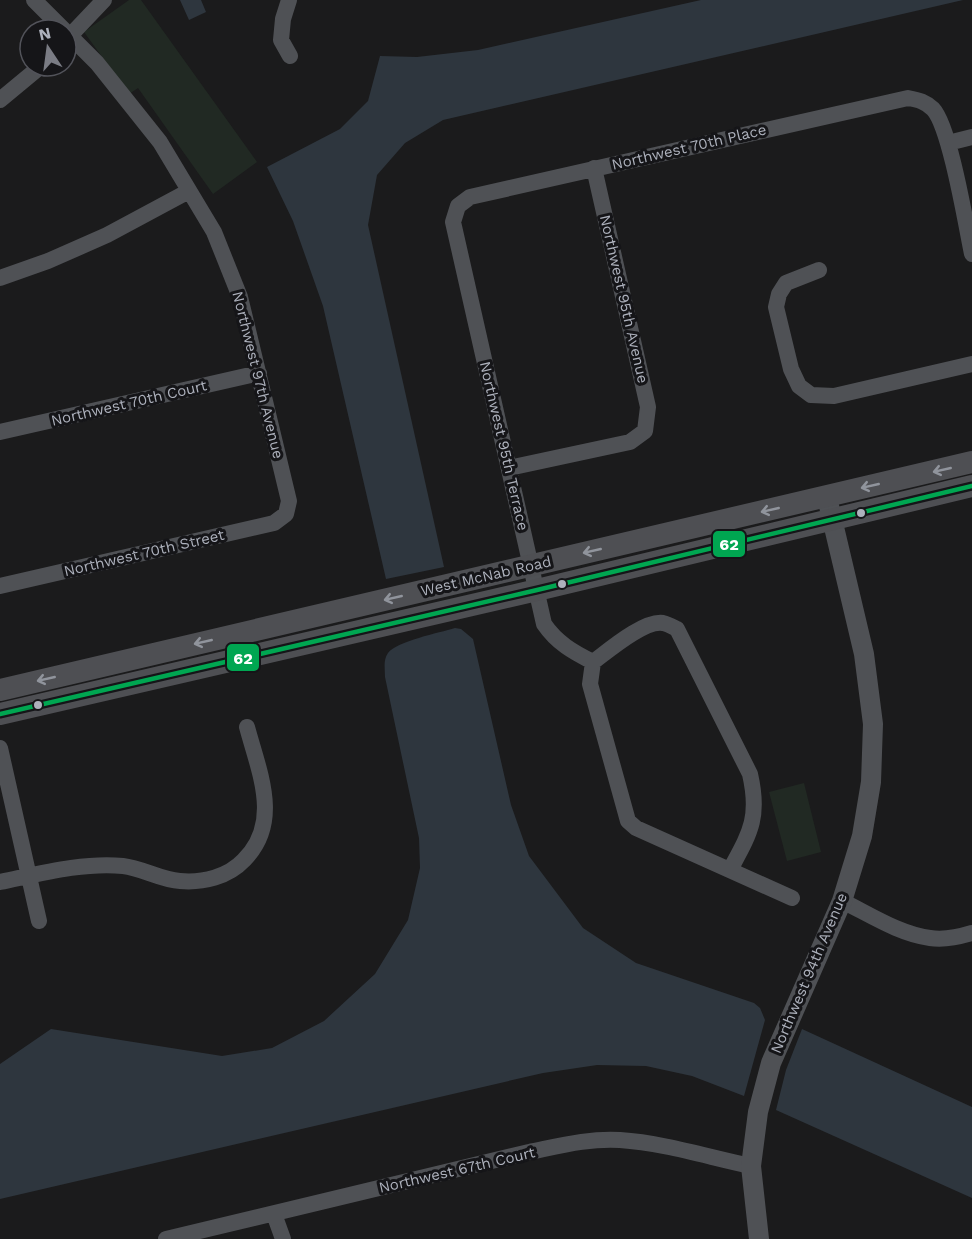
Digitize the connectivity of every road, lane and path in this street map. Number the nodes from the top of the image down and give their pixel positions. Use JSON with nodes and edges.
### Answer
{"nodes":[{"id":1,"x":34,"y":0,"type":"edge"},
{"id":2,"x":104,"y":0,"type":"edge"},
{"id":3,"x":289,"y":0,"type":"edge"},
{"id":4,"x":51,"y":18,"type":"edge"},
{"id":5,"x":78,"y":23,"type":"edge"},
{"id":6,"x":78,"y":45,"type":"edge"},
{"id":7,"x":290,"y":56,"type":"dead end"},
{"id":8,"x":27,"y":78,"type":"edge"},
{"id":9,"x":0,"y":100,"type":"edge"},
{"id":10,"x":972,"y":137,"type":"edge"},
{"id":11,"x":948,"y":142,"type":"junction"},
{"id":12,"x":594,"y":168,"type":"junction"},
{"id":13,"x":189,"y":191,"type":"junction"},
{"id":14,"x":458,"y":206,"type":"joint"},
{"id":15,"x":972,"y":254,"type":"edge"},
{"id":16,"x":819,"y":270,"type":"dead end"},
{"id":17,"x":0,"y":278,"type":"edge"},
{"id":18,"x":972,"y":364,"type":"edge"},
{"id":19,"x":259,"y":373,"type":"junction"},
{"id":20,"x":0,"y":432,"type":"edge"},
{"id":21,"x":972,"y":462,"type":"edge"},
{"id":22,"x":509,"y":468,"type":"junction"},
{"id":23,"x":972,"y":486,"type":"edge"},
{"id":24,"x":826,"y":496,"type":"junction"},
{"id":25,"x":286,"y":514,"type":"joint"},
{"id":26,"x":833,"y":518,"type":"junction"},
{"id":27,"x":531,"y":565,"type":"junction"},
{"id":28,"x":0,"y":586,"type":"edge"},
{"id":29,"x":537,"y":590,"type":"junction"},
{"id":30,"x":593,"y":662,"type":"junction"},
{"id":31,"x":0,"y":690,"type":"edge"},
{"id":32,"x":0,"y":714,"type":"edge"},
{"id":33,"x":247,"y":727,"type":"dead end"},
{"id":34,"x":0,"y":748,"type":"edge"},
{"id":35,"x":730,"y":870,"type":"junction"},
{"id":36,"x":29,"y":876,"type":"junction"},
{"id":37,"x":0,"y":882,"type":"edge"},
{"id":38,"x":792,"y":898,"type":"dead end"},
{"id":39,"x":842,"y":901,"type":"junction"},
{"id":40,"x":39,"y":921,"type":"dead end"},
{"id":41,"x":972,"y":933,"type":"edge"},
{"id":42,"x":751,"y":1166,"type":"junction"},
{"id":43,"x":274,"y":1214,"type":"junction"},
{"id":44,"x":166,"y":1239,"type":"edge"},
{"id":45,"x":283,"y":1239,"type":"edge"},
{"id":46,"x":759,"y":1239,"type":"edge"}],
"edges":[{"from":1,"to":4,"type":"street","name":"Northwest 97th Avenue"},
{"from":2,"to":5,"type":"street"},
{"from":3,"to":7,"type":"street"},
{"from":6,"to":13,"type":"street","name":"Northwest 97th Avenue"},
{"from":8,"to":9,"type":"street"},
{"from":10,"to":11,"type":"street"},
{"from":11,"to":12,"type":"street","name":"Northwest 70th Place"},
{"from":11,"to":15,"type":"street"},
{"from":12,"to":14,"type":"street","name":"Northwest 70th Place"},
{"from":12,"to":22,"type":"street","name":"Northwest 95th Avenue"},
{"from":13,"to":17,"type":"street"},
{"from":13,"to":19,"type":"street","name":"Northwest 97th Avenue"},
{"from":14,"to":22,"type":"street","name":"Northwest 95th Terrace"},
{"from":16,"to":18,"type":"street"},
{"from":19,"to":20,"type":"street","name":"Northwest 70th Court"},
{"from":19,"to":25,"type":"street","name":"Northwest 97th Avenue"},
{"from":21,"to":24,"type":"main road","name":"West McNab Road","one_way":true},
{"from":22,"to":27,"type":"street","name":"Northwest 95th Terrace"},
{"from":23,"to":26,"type":"main road","name":"West McNab Road"},
{"from":24,"to":26,"type":"street","name":"Northwest 94th Avenue"},
{"from":24,"to":27,"type":"main road","name":"West McNab Road","one_way":true},
{"from":25,"to":28,"type":"street","name":"Northwest 70th Street"},
{"from":26,"to":29,"type":"main road","name":"West McNab Road"},
{"from":26,"to":39,"type":"street","name":"Northwest 94th Avenue"},
{"from":27,"to":29,"type":"street","name":"Northwest 95th Terrace"},
{"from":27,"to":31,"type":"main road","name":"West McNab Road","one_way":true},
{"from":29,"to":30,"type":"street","name":"Northwest 95th Terrace"},
{"from":29,"to":32,"type":"main road","name":"West McNab Road"},
{"from":30,"to":35,"type":"street"},
{"from":30,"to":35,"type":"street"},
{"from":33,"to":36,"type":"street"},
{"from":34,"to":36,"type":"street"},
{"from":35,"to":38,"type":"street"},
{"from":36,"to":37,"type":"street"},
{"from":36,"to":40,"type":"street"},
{"from":39,"to":41,"type":"street"},
{"from":39,"to":42,"type":"street","name":"Northwest 94th Avenue"},
{"from":42,"to":43,"type":"street","name":"Northwest 67th Court"},
{"from":42,"to":46,"type":"street","name":"Northwest 94th Avenue"},
{"from":43,"to":44,"type":"street","name":"Northwest 67th Court"},
{"from":43,"to":45,"type":"street"}]}
